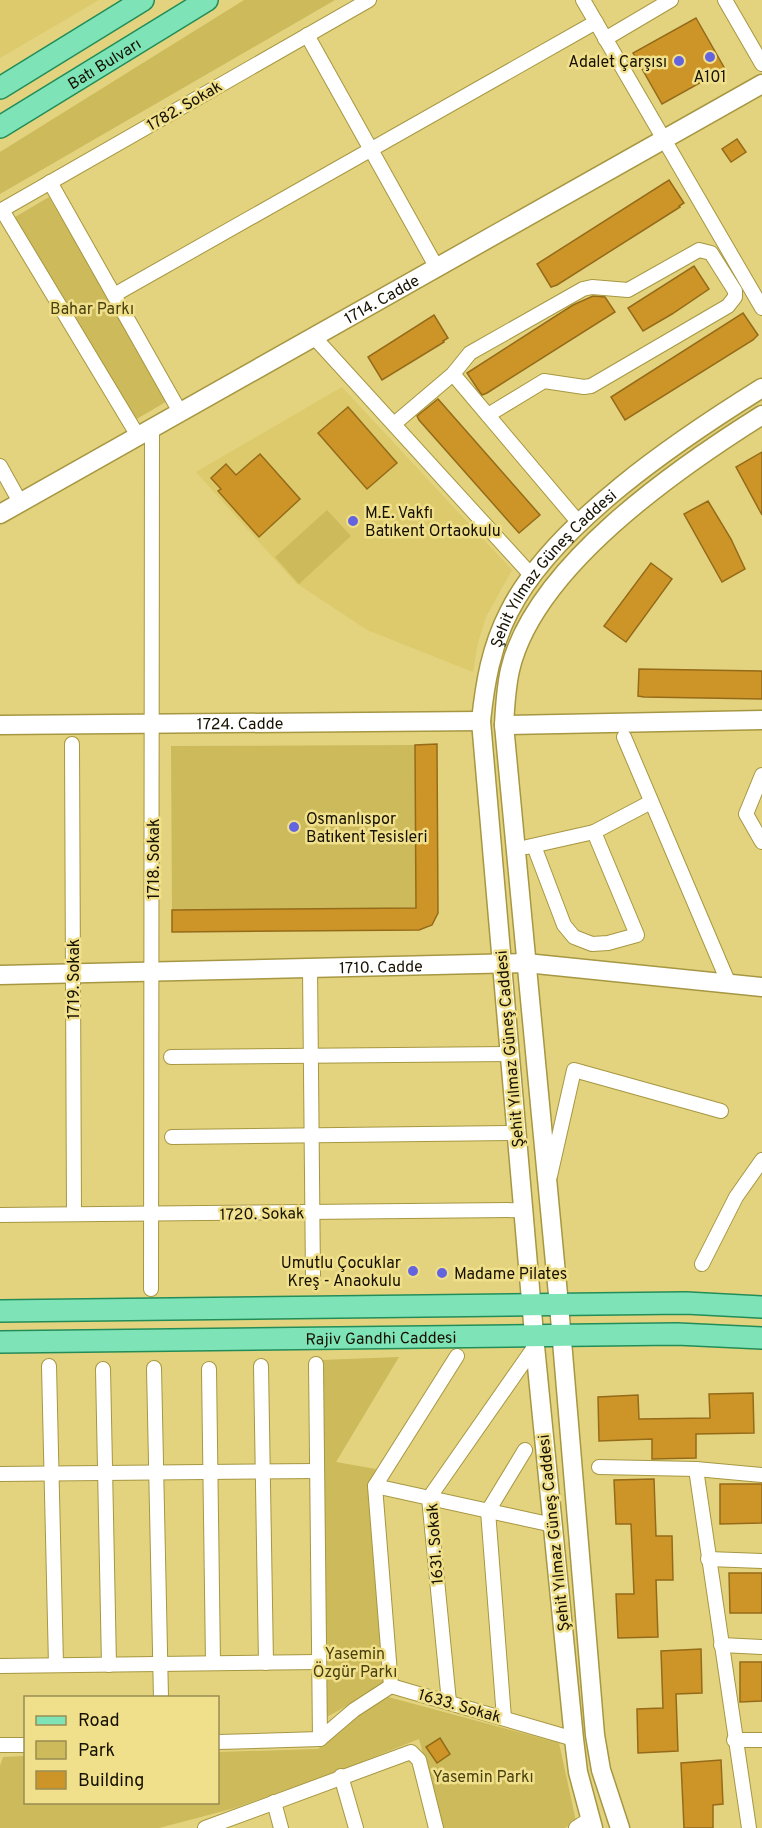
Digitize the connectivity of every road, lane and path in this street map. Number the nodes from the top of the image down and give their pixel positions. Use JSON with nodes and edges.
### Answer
{"nodes":[{"id":1,"x":143,"y":0,"type":"edge"},
{"id":2,"x":207,"y":0,"type":"edge"},
{"id":3,"x":369,"y":0,"type":"edge"},
{"id":4,"x":583,"y":0,"type":"edge"},
{"id":5,"x":671,"y":0,"type":"edge"},
{"id":6,"x":725,"y":0,"type":"edge"},
{"id":7,"x":596,"y":22,"type":"junction"},
{"id":8,"x":307,"y":35,"type":"junction"},
{"id":9,"x":606,"y":39,"type":"junction"},
{"id":10,"x":762,"y":64,"type":"edge"},
{"id":11,"x":762,"y":84,"type":"edge"},
{"id":12,"x":0,"y":88,"type":"edge"},
{"id":13,"x":0,"y":127,"type":"edge"},
{"id":14,"x":664,"y":140,"type":"junction"},
{"id":15,"x":371,"y":150,"type":"junction"},
{"id":16,"x":50,"y":182,"type":"junction"},
{"id":17,"x":1,"y":211,"type":"edge"},
{"id":18,"x":437,"y":268,"type":"junction"},
{"id":19,"x":114,"y":295,"type":"junction"},
{"id":20,"x":762,"y":308,"type":"edge"},
{"id":21,"x":314,"y":337,"type":"junction"},
{"id":22,"x":453,"y":374,"type":"junction"},
{"id":23,"x":762,"y":388,"type":"edge"},
{"id":24,"x":180,"y":412,"type":"junction"},
{"id":25,"x":762,"y":415,"type":"edge"},
{"id":26,"x":488,"y":416,"type":"junction"},
{"id":27,"x":394,"y":424,"type":"junction"},
{"id":28,"x":145,"y":432,"type":"junction"},
{"id":29,"x":0,"y":466,"type":"edge"},
{"id":30,"x":20,"y":502,"type":"junction"},
{"id":31,"x":0,"y":514,"type":"edge"},
{"id":32,"x":579,"y":523,"type":"junction"},
{"id":33,"x":532,"y":576,"type":"junction"},
{"id":34,"x":762,"y":720,"type":"edge"},
{"id":35,"x":481,"y":722,"type":"junction"},
{"id":36,"x":153,"y":724,"type":"junction"},
{"id":37,"x":504,"y":724,"type":"junction"},
{"id":38,"x":0,"y":725,"type":"edge"},
{"id":39,"x":624,"y":737,"type":"dead end"},
{"id":40,"x":72,"y":744,"type":"dead end"},
{"id":41,"x":762,"y":775,"type":"edge"},
{"id":42,"x":651,"y":802,"type":"junction"},
{"id":43,"x":594,"y":832,"type":"junction"},
{"id":44,"x":762,"y":842,"type":"edge"},
{"id":45,"x":534,"y":846,"type":"junction"},
{"id":46,"x":516,"y":848,"type":"junction"},
{"id":47,"x":526,"y":963,"type":"junction"},
{"id":48,"x":502,"y":964,"type":"junction"},
{"id":49,"x":310,"y":968,"type":"junction"},
{"id":50,"x":153,"y":971,"type":"junction"},
{"id":51,"x":73,"y":973,"type":"junction"},
{"id":52,"x":0,"y":975,"type":"edge"},
{"id":53,"x":729,"y":984,"type":"junction"},
{"id":54,"x":762,"y":987,"type":"edge"},
{"id":55,"x":510,"y":1054,"type":"junction"},
{"id":56,"x":311,"y":1056,"type":"junction"},
{"id":57,"x":171,"y":1058,"type":"dead end"},
{"id":58,"x":721,"y":1111,"type":"dead end"},
{"id":59,"x":517,"y":1133,"type":"junction"},
{"id":60,"x":312,"y":1135,"type":"junction"},
{"id":61,"x":172,"y":1137,"type":"dead end"},
{"id":62,"x":762,"y":1160,"type":"edge"},
{"id":63,"x":548,"y":1187,"type":"junction"},
{"id":64,"x":523,"y":1210,"type":"junction"},
{"id":65,"x":313,"y":1212,"type":"junction"},
{"id":66,"x":74,"y":1214,"type":"junction"},
{"id":67,"x":151,"y":1214,"type":"junction"},
{"id":68,"x":0,"y":1215,"type":"edge"},
{"id":69,"x":702,"y":1264,"type":"dead end"},
{"id":70,"x":313,"y":1278,"type":"dead end"},
{"id":71,"x":151,"y":1290,"type":"dead end"},
{"id":72,"x":532,"y":1305,"type":"junction"},
{"id":73,"x":558,"y":1305,"type":"junction"},
{"id":74,"x":762,"y":1307,"type":"edge"},
{"id":75,"x":0,"y":1311,"type":"edge"},
{"id":76,"x":561,"y":1336,"type":"junction"},
{"id":77,"x":762,"y":1338,"type":"edge"},
{"id":78,"x":535,"y":1341,"type":"junction"},
{"id":79,"x":0,"y":1342,"type":"edge"},
{"id":80,"x":457,"y":1356,"type":"dead end"},
{"id":81,"x":315,"y":1364,"type":"dead end"},
{"id":82,"x":49,"y":1366,"type":"dead end"},
{"id":83,"x":261,"y":1366,"type":"dead end"},
{"id":84,"x":154,"y":1368,"type":"dead end"},
{"id":85,"x":209,"y":1369,"type":"dead end"},
{"id":86,"x":103,"y":1370,"type":"dead end"},
{"id":87,"x":525,"y":1450,"type":"dead end"},
{"id":88,"x":599,"y":1467,"type":"dead end"},
{"id":89,"x":696,"y":1468,"type":"junction"},
{"id":90,"x":317,"y":1471,"type":"junction"},
{"id":91,"x":210,"y":1472,"type":"junction"},
{"id":92,"x":263,"y":1472,"type":"junction"},
{"id":93,"x":105,"y":1473,"type":"junction"},
{"id":94,"x":156,"y":1473,"type":"junction"},
{"id":95,"x":0,"y":1474,"type":"edge"},
{"id":96,"x":52,"y":1474,"type":"junction"},
{"id":97,"x":762,"y":1475,"type":"edge"},
{"id":98,"x":375,"y":1486,"type":"junction"},
{"id":99,"x":429,"y":1498,"type":"junction"},
{"id":100,"x":488,"y":1511,"type":"junction"},
{"id":101,"x":553,"y":1525,"type":"junction"},
{"id":102,"x":708,"y":1558,"type":"junction"},
{"id":103,"x":762,"y":1561,"type":"edge"},
{"id":104,"x":721,"y":1645,"type":"junction"},
{"id":105,"x":762,"y":1647,"type":"edge"},
{"id":106,"x":319,"y":1662,"type":"junction"},
{"id":107,"x":213,"y":1663,"type":"junction"},
{"id":108,"x":266,"y":1663,"type":"junction"},
{"id":109,"x":160,"y":1664,"type":"junction"},
{"id":110,"x":56,"y":1665,"type":"junction"},
{"id":111,"x":109,"y":1665,"type":"junction"},
{"id":112,"x":0,"y":1666,"type":"edge"},
{"id":113,"x":391,"y":1686,"type":"junction"},
{"id":114,"x":161,"y":1696,"type":"edge"},
{"id":115,"x":449,"y":1702,"type":"junction"},
{"id":116,"x":504,"y":1718,"type":"junction"},
{"id":117,"x":320,"y":1739,"type":"junction"},
{"id":118,"x":574,"y":1739,"type":"junction"},
{"id":119,"x":735,"y":1740,"type":"junction"},
{"id":120,"x":762,"y":1740,"type":"edge"},
{"id":121,"x":219,"y":1742,"type":"edge"},
{"id":122,"x":0,"y":1745,"type":"edge"},
{"id":123,"x":24,"y":1745,"type":"edge"},
{"id":124,"x":341,"y":1776,"type":"junction"},
{"id":125,"x":274,"y":1802,"type":"junction"},
{"id":126,"x":586,"y":1825,"type":"edge"},
{"id":127,"x":205,"y":1828,"type":"edge"},
{"id":128,"x":281,"y":1828,"type":"edge"},
{"id":129,"x":356,"y":1828,"type":"edge"},
{"id":130,"x":436,"y":1828,"type":"edge"},
{"id":131,"x":620,"y":1828,"type":"edge"},
{"id":132,"x":749,"y":1828,"type":"edge"}],
"edges":[{"from":1,"to":12,"type":"main road","name":"Batı Bulvarı"},
{"from":2,"to":13,"type":"main road","name":"Batı Bulvarı"},
{"from":3,"to":8,"type":"street","name":"1782. Sokak"},
{"from":4,"to":7,"type":"street"},
{"from":5,"to":9,"type":"street"},
{"from":6,"to":10,"type":"street"},
{"from":7,"to":9,"type":"street"},
{"from":7,"to":15,"type":"street"},
{"from":8,"to":15,"type":"street"},
{"from":8,"to":16,"type":"street","name":"1782. Sokak"},
{"from":9,"to":14,"type":"street"},
{"from":11,"to":14,"type":"main road","name":"1714. Cadde"},
{"from":14,"to":18,"type":"main road","name":"1714. Cadde"},
{"from":14,"to":20,"type":"street"},
{"from":15,"to":18,"type":"street"},
{"from":15,"to":19,"type":"street"},
{"from":16,"to":17,"type":"street","name":"1782. Sokak"},
{"from":16,"to":19,"type":"street"},
{"from":17,"to":28,"type":"street"},
{"from":18,"to":21,"type":"main road","name":"1714. Cadde"},
{"from":19,"to":24,"type":"street"},
{"from":21,"to":24,"type":"main road","name":"1714. Cadde"},
{"from":21,"to":27,"type":"street"},
{"from":22,"to":26,"type":"street"},
{"from":22,"to":26,"type":"street"},
{"from":22,"to":27,"type":"street"},
{"from":23,"to":32,"type":"main road","name":"Şehit Yılmaz Güneş Caddesi"},
{"from":24,"to":28,"type":"main road","name":"1714. Cadde"},
{"from":25,"to":37,"type":"main road","name":"Şehit Yılmaz Güneş Caddesi"},
{"from":26,"to":32,"type":"street"},
{"from":27,"to":33,"type":"street"},
{"from":28,"to":30,"type":"main road","name":"1714. Cadde"},
{"from":28,"to":36,"type":"street","name":"1718. Sokak"},
{"from":29,"to":30,"type":"street"},
{"from":30,"to":31,"type":"main road","name":"1714. Cadde"},
{"from":32,"to":33,"type":"main road","name":"Şehit Yılmaz Güneş Caddesi"},
{"from":33,"to":35,"type":"main road","name":"Şehit Yılmaz Güneş Caddesi"},
{"from":34,"to":37,"type":"main road"},
{"from":35,"to":36,"type":"main road","name":"1724. Cadde"},
{"from":35,"to":48,"type":"main road","name":"Şehit Yılmaz Güneş Caddesi"},
{"from":36,"to":38,"type":"main road","name":"1724. Cadde"},
{"from":36,"to":50,"type":"street","name":"1718. Sokak"},
{"from":37,"to":46,"type":"main road","name":"Şehit Yılmaz Güneş Caddesi"},
{"from":39,"to":42,"type":"street"},
{"from":40,"to":51,"type":"street","name":"1719. Sokak"},
{"from":41,"to":44,"type":"street"},
{"from":42,"to":43,"type":"street"},
{"from":42,"to":53,"type":"street"},
{"from":43,"to":45,"type":"street"},
{"from":43,"to":45,"type":"street"},
{"from":45,"to":46,"type":"street"},
{"from":46,"to":47,"type":"main road","name":"Şehit Yılmaz Güneş Caddesi"},
{"from":47,"to":48,"type":"main road","name":"1710. Cadde"},
{"from":47,"to":53,"type":"main road","name":"1710. Cadde"},
{"from":47,"to":63,"type":"main road","name":"Şehit Yılmaz Güneş Caddesi"},
{"from":48,"to":49,"type":"main road","name":"1710. Cadde"},
{"from":48,"to":55,"type":"main road","name":"Şehit Yılmaz Güneş Caddesi"},
{"from":49,"to":50,"type":"main road","name":"1710. Cadde"},
{"from":49,"to":56,"type":"street"},
{"from":50,"to":51,"type":"main road","name":"1710. Cadde"},
{"from":50,"to":67,"type":"street","name":"1718. Sokak"},
{"from":51,"to":52,"type":"main road","name":"1710. Cadde"},
{"from":51,"to":66,"type":"street","name":"1719. Sokak"},
{"from":53,"to":54,"type":"main road","name":"1710. Cadde"},
{"from":55,"to":56,"type":"street"},
{"from":55,"to":59,"type":"main road","name":"Şehit Yılmaz Güneş Caddesi"},
{"from":56,"to":57,"type":"street"},
{"from":56,"to":60,"type":"street"},
{"from":58,"to":63,"type":"street"},
{"from":59,"to":60,"type":"street"},
{"from":59,"to":64,"type":"main road","name":"Şehit Yılmaz Güneş Caddesi"},
{"from":60,"to":61,"type":"street"},
{"from":60,"to":65,"type":"street"},
{"from":62,"to":69,"type":"street"},
{"from":63,"to":73,"type":"main road","name":"Şehit Yılmaz Güneş Caddesi"},
{"from":64,"to":65,"type":"street","name":"1720. Sokak"},
{"from":64,"to":72,"type":"main road","name":"Şehit Yılmaz Güneş Caddesi"},
{"from":65,"to":67,"type":"street","name":"1720. Sokak"},
{"from":65,"to":70,"type":"street"},
{"from":66,"to":67,"type":"street","name":"1720. Sokak"},
{"from":66,"to":68,"type":"street","name":"1720. Sokak"},
{"from":67,"to":71,"type":"street","name":"1718. Sokak"},
{"from":72,"to":73,"type":"main road","name":"Rajiv Gandhi Caddesi"},
{"from":72,"to":75,"type":"main road","name":"Rajiv Gandhi Caddesi"},
{"from":72,"to":78,"type":"main road","name":"Şehit Yılmaz Güneş Caddesi"},
{"from":73,"to":74,"type":"main road","name":"Rajiv Gandhi Caddesi"},
{"from":73,"to":76,"type":"main road","name":"Şehit Yılmaz Güneş Caddesi"},
{"from":76,"to":77,"type":"main road","name":"Rajiv Gandhi Caddesi"},
{"from":76,"to":78,"type":"main road","name":"Rajiv Gandhi Caddesi"},
{"from":76,"to":131,"type":"main road","name":"Şehit Yılmaz Güneş Caddesi"},
{"from":78,"to":79,"type":"main road","name":"Rajiv Gandhi Caddesi"},
{"from":78,"to":99,"type":"street","name":"1631. Sokak"},
{"from":78,"to":101,"type":"main road","name":"Şehit Yılmaz Güneş Caddesi"},
{"from":80,"to":98,"type":"street"},
{"from":81,"to":90,"type":"street"},
{"from":82,"to":96,"type":"street"},
{"from":83,"to":92,"type":"street"},
{"from":84,"to":94,"type":"street"},
{"from":85,"to":91,"type":"street"},
{"from":86,"to":93,"type":"street"},
{"from":87,"to":100,"type":"street"},
{"from":88,"to":89,"type":"street"},
{"from":89,"to":97,"type":"street"},
{"from":89,"to":102,"type":"street"},
{"from":90,"to":92,"type":"street"},
{"from":90,"to":106,"type":"street"},
{"from":91,"to":92,"type":"street"},
{"from":91,"to":94,"type":"street"},
{"from":91,"to":107,"type":"street"},
{"from":92,"to":108,"type":"street"},
{"from":93,"to":94,"type":"street"},
{"from":93,"to":96,"type":"street"},
{"from":93,"to":111,"type":"street"},
{"from":94,"to":109,"type":"street"},
{"from":95,"to":96,"type":"street"},
{"from":96,"to":110,"type":"street"},
{"from":98,"to":99,"type":"street"},
{"from":98,"to":113,"type":"street"},
{"from":99,"to":100,"type":"street"},
{"from":99,"to":115,"type":"street","name":"1631. Sokak"},
{"from":100,"to":101,"type":"street"},
{"from":100,"to":116,"type":"street"},
{"from":101,"to":118,"type":"main road","name":"Şehit Yılmaz Güneş Caddesi"},
{"from":102,"to":103,"type":"street"},
{"from":102,"to":104,"type":"street"},
{"from":104,"to":105,"type":"street"},
{"from":104,"to":119,"type":"street"},
{"from":106,"to":108,"type":"street"},
{"from":106,"to":117,"type":"street"},
{"from":107,"to":108,"type":"street"},
{"from":107,"to":109,"type":"street"},
{"from":109,"to":111,"type":"street"},
{"from":109,"to":114,"type":"street"},
{"from":110,"to":111,"type":"street"},
{"from":110,"to":112,"type":"street"},
{"from":113,"to":115,"type":"street","name":"1633. Sokak"},
{"from":113,"to":117,"type":"street"},
{"from":115,"to":116,"type":"street","name":"1633. Sokak"},
{"from":116,"to":118,"type":"street","name":"1633. Sokak"},
{"from":117,"to":121,"type":"street"},
{"from":118,"to":126,"type":"main road","name":"Şehit Yılmaz Güneş Caddesi"},
{"from":119,"to":120,"type":"street"},
{"from":119,"to":132,"type":"street"},
{"from":122,"to":123,"type":"street"},
{"from":124,"to":125,"type":"street"},
{"from":124,"to":129,"type":"street"},
{"from":124,"to":130,"type":"street"},
{"from":125,"to":127,"type":"street"},
{"from":125,"to":128,"type":"street"}]}
